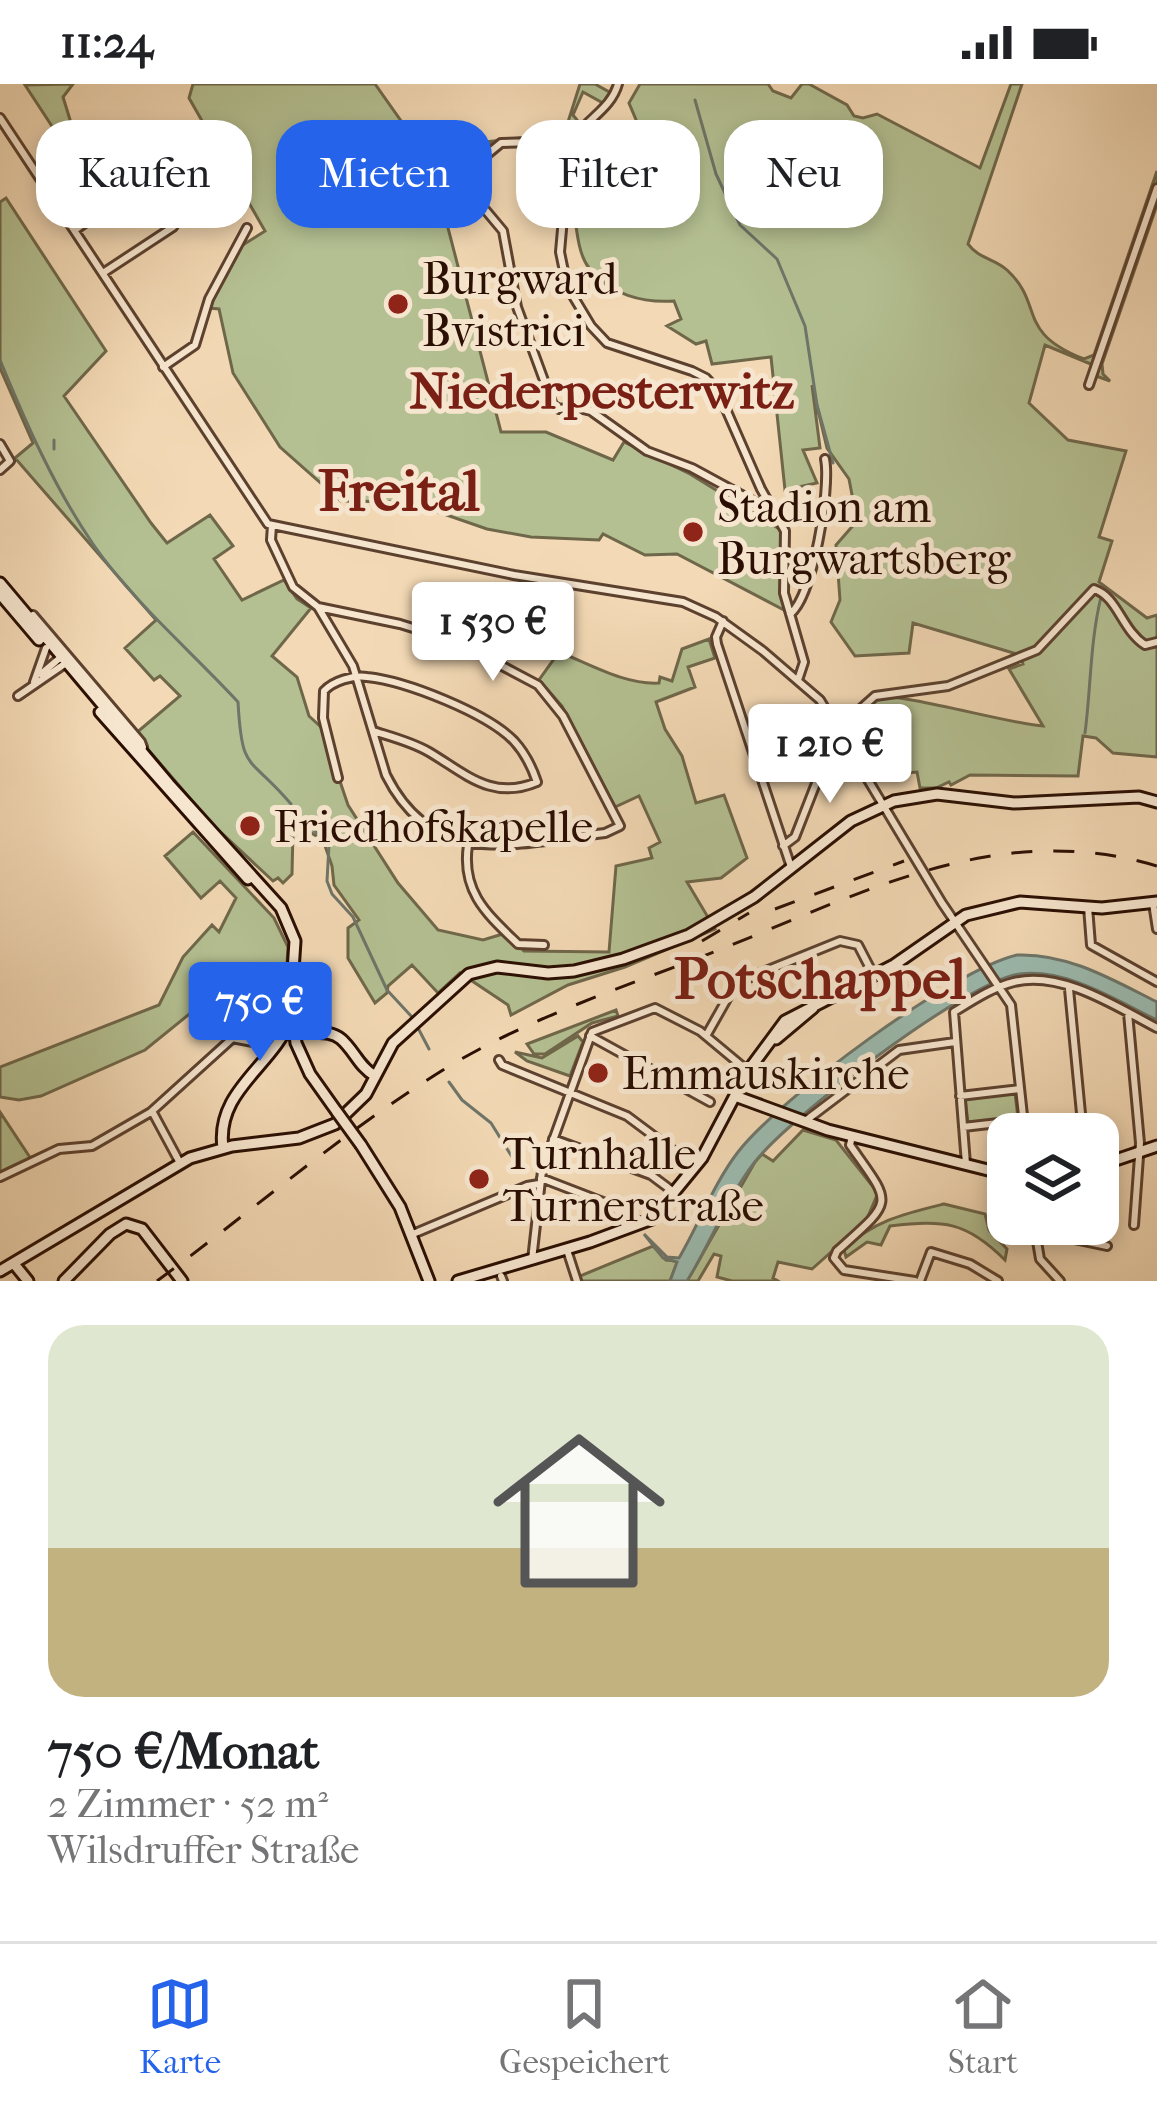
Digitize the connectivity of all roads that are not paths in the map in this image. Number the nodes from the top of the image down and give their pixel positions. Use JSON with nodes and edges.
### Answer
{"nodes":[{"id":1,"x":618,"y":84,"type":"edge"},
{"id":2,"x":0,"y":118,"type":"edge"},
{"id":3,"x":593,"y":120,"type":"edge"},
{"id":4,"x":516,"y":143,"type":"edge"},
{"id":5,"x":1157,"y":188,"type":"edge"},
{"id":6,"x":247,"y":228,"type":"dead end"},
{"id":7,"x":562,"y":228,"type":"edge"},
{"id":8,"x":75,"y":230,"type":"junction"},
{"id":9,"x":103,"y":273,"type":"junction"},
{"id":10,"x":163,"y":367,"type":"junction"},
{"id":11,"x":1089,"y":385,"type":"dead end"},
{"id":12,"x":0,"y":444,"type":"edge"},
{"id":13,"x":825,"y":459,"type":"dead end"},
{"id":14,"x":0,"y":470,"type":"edge"},
{"id":15,"x":775,"y":512,"type":"junction"},
{"id":16,"x":272,"y":525,"type":"junction"},
{"id":17,"x":0,"y":580,"type":"edge"},
{"id":18,"x":0,"y":594,"type":"edge"},
{"id":19,"x":318,"y":607,"type":"junction"},
{"id":20,"x":790,"y":614,"type":"junction"},
{"id":21,"x":723,"y":621,"type":"junction"},
{"id":22,"x":1157,"y":642,"type":"edge"},
{"id":23,"x":46,"y":648,"type":"junction"},
{"id":24,"x":62,"y":662,"type":"junction"},
{"id":25,"x":38,"y":676,"type":"junction"},
{"id":26,"x":357,"y":677,"type":"junction"},
{"id":27,"x":797,"y":680,"type":"junction"},
{"id":28,"x":32,"y":684,"type":"junction"},
{"id":29,"x":18,"y":696,"type":"dead end"},
{"id":30,"x":837,"y":730,"type":"junction"},
{"id":31,"x":373,"y":731,"type":"junction"},
{"id":32,"x":137,"y":752,"type":"junction"},
{"id":33,"x":338,"y":778,"type":"dead end"},
{"id":34,"x":1157,"y":802,"type":"edge"},
{"id":35,"x":884,"y":804,"type":"junction"},
{"id":36,"x":468,"y":845,"type":"junction"},
{"id":37,"x":783,"y":846,"type":"junction"},
{"id":38,"x":794,"y":866,"type":"junction"},
{"id":39,"x":1155,"y":902,"type":"edge"},
{"id":40,"x":1088,"y":908,"type":"junction"},
{"id":41,"x":955,"y":922,"type":"junction"},
{"id":42,"x":1157,"y":929,"type":"edge"},
{"id":43,"x":544,"y":945,"type":"dead end"},
{"id":44,"x":873,"y":973,"type":"junction"},
{"id":45,"x":1157,"y":982,"type":"edge"},
{"id":46,"x":998,"y":984,"type":"junction"},
{"id":47,"x":1070,"y":987,"type":"junction"},
{"id":48,"x":1128,"y":1013,"type":"junction"},
{"id":49,"x":292,"y":1021,"type":"junction"},
{"id":50,"x":1157,"y":1028,"type":"edge"},
{"id":51,"x":319,"y":1033,"type":"junction"},
{"id":52,"x":590,"y":1036,"type":"junction"},
{"id":53,"x":706,"y":1036,"type":"junction"},
{"id":54,"x":232,"y":1038,"type":"junction"},
{"id":55,"x":955,"y":1042,"type":"junction"},
{"id":56,"x":278,"y":1046,"type":"junction"},
{"id":57,"x":299,"y":1052,"type":"junction"},
{"id":58,"x":499,"y":1060,"type":"dead end"},
{"id":59,"x":748,"y":1071,"type":"junction"},
{"id":60,"x":377,"y":1072,"type":"junction"},
{"id":61,"x":1020,"y":1089,"type":"junction"},
{"id":62,"x":569,"y":1094,"type":"junction"},
{"id":63,"x":735,"y":1096,"type":"junction"},
{"id":64,"x":960,"y":1096,"type":"junction"},
{"id":65,"x":710,"y":1102,"type":"dead end"},
{"id":66,"x":152,"y":1112,"type":"junction"},
{"id":67,"x":1023,"y":1113,"type":"edge"},
{"id":68,"x":1081,"y":1113,"type":"edge"},
{"id":69,"x":800,"y":1121,"type":"junction"},
{"id":70,"x":987,"y":1124,"type":"edge"},
{"id":71,"x":963,"y":1127,"type":"junction"},
{"id":72,"x":852,"y":1136,"type":"junction"},
{"id":73,"x":553,"y":1138,"type":"junction"},
{"id":74,"x":1157,"y":1145,"type":"edge"},
{"id":75,"x":227,"y":1147,"type":"junction"},
{"id":76,"x":1140,"y":1150,"type":"junction"},
{"id":77,"x":1119,"y":1158,"type":"edge"},
{"id":78,"x":180,"y":1163,"type":"junction"},
{"id":79,"x":696,"y":1167,"type":"junction"},
{"id":80,"x":965,"y":1167,"type":"junction"},
{"id":81,"x":987,"y":1171,"type":"edge"},
{"id":82,"x":0,"y":1177,"type":"edge"},
{"id":83,"x":540,"y":1181,"type":"junction"},
{"id":84,"x":676,"y":1194,"type":"junction"},
{"id":85,"x":1134,"y":1225,"type":"dead end"},
{"id":86,"x":626,"y":1228,"type":"junction"},
{"id":87,"x":413,"y":1234,"type":"junction"},
{"id":88,"x":1038,"y":1245,"type":"edge"},
{"id":89,"x":1102,"y":1245,"type":"edge"},
{"id":90,"x":1107,"y":1246,"type":"dead end"},
{"id":91,"x":566,"y":1250,"type":"junction"},
{"id":92,"x":532,"y":1260,"type":"junction"},
{"id":93,"x":7,"y":1269,"type":"edge"},
{"id":94,"x":896,"y":1278,"type":"edge"},
{"id":95,"x":16,"y":1281,"type":"edge"},
{"id":96,"x":28,"y":1281,"type":"edge"},
{"id":97,"x":64,"y":1281,"type":"edge"},
{"id":98,"x":182,"y":1281,"type":"edge"},
{"id":99,"x":429,"y":1281,"type":"edge"},
{"id":100,"x":458,"y":1281,"type":"edge"},
{"id":101,"x":577,"y":1281,"type":"edge"},
{"id":102,"x":917,"y":1281,"type":"edge"},
{"id":103,"x":998,"y":1281,"type":"edge"},
{"id":104,"x":1060,"y":1281,"type":"edge"}],
"edges":[{"from":1,"to":3,"type":"street"},
{"from":2,"to":8,"type":"street"},
{"from":4,"to":15,"type":"street"},
{"from":5,"to":11,"type":"street"},
{"from":6,"to":10,"type":"street"},
{"from":7,"to":15,"type":"street"},
{"from":8,"to":9,"type":"street"},
{"from":8,"to":9,"type":"street"},
{"from":9,"to":10,"type":"street"},
{"from":10,"to":16,"type":"street"},
{"from":12,"to":14,"type":"street"},
{"from":13,"to":20,"type":"street"},
{"from":15,"to":20,"type":"street"},
{"from":16,"to":19,"type":"street"},
{"from":16,"to":21,"type":"street"},
{"from":17,"to":24,"type":"main road"},
{"from":17,"to":32,"type":"street"},
{"from":18,"to":23,"type":"main road"},
{"from":19,"to":26,"type":"street"},
{"from":19,"to":36,"type":"street"},
{"from":20,"to":27,"type":"street"},
{"from":21,"to":27,"type":"street"},
{"from":21,"to":37,"type":"street"},
{"from":22,"to":30,"type":"street"},
{"from":23,"to":24,"type":"main road"},
{"from":23,"to":25,"type":"street"},
{"from":24,"to":25,"type":"street"},
{"from":24,"to":28,"type":"street"},
{"from":24,"to":32,"type":"main road"},
{"from":25,"to":28,"type":"street"},
{"from":26,"to":31,"type":"street"},
{"from":26,"to":31,"type":"street"},
{"from":26,"to":33,"type":"street"},
{"from":27,"to":30,"type":"street"},
{"from":28,"to":29,"type":"street"},
{"from":30,"to":35,"type":"street"},
{"from":30,"to":37,"type":"street"},
{"from":31,"to":36,"type":"street"},
{"from":32,"to":49,"type":"main road"},
{"from":34,"to":35,"type":"main road"},
{"from":35,"to":38,"type":"main road"},
{"from":35,"to":41,"type":"street"},
{"from":36,"to":43,"type":"street"},
{"from":37,"to":38,"type":"street"},
{"from":38,"to":60,"type":"main road"},
{"from":39,"to":40,"type":"main road"},
{"from":39,"to":42,"type":"street"},
{"from":40,"to":41,"type":"main road"},
{"from":40,"to":45,"type":"street"},
{"from":41,"to":44,"type":"main road"},
{"from":41,"to":46,"type":"street"},
{"from":44,"to":53,"type":"street"},
{"from":44,"to":59,"type":"main road"},
{"from":46,"to":47,"type":"street"},
{"from":46,"to":55,"type":"street"},
{"from":46,"to":61,"type":"street"},
{"from":47,"to":48,"type":"street"},
{"from":47,"to":68,"type":"street"},
{"from":48,"to":50,"type":"street"},
{"from":48,"to":76,"type":"street"},
{"from":49,"to":51,"type":"main road"},
{"from":49,"to":56,"type":"main road"},
{"from":49,"to":57,"type":"main road"},
{"from":51,"to":57,"type":"main road"},
{"from":51,"to":60,"type":"main road"},
{"from":52,"to":53,"type":"street"},
{"from":52,"to":62,"type":"street"},
{"from":52,"to":65,"type":"street"},
{"from":53,"to":59,"type":"street"},
{"from":54,"to":54,"type":"street"},
{"from":54,"to":66,"type":"street"},
{"from":55,"to":64,"type":"street"},
{"from":55,"to":69,"type":"street"},
{"from":56,"to":57,"type":"main road"},
{"from":56,"to":75,"type":"main road"},
{"from":57,"to":87,"type":"main road","bridge":true},
{"from":58,"to":62,"type":"street"},
{"from":59,"to":63,"type":"main road"},
{"from":60,"to":75,"type":"main road"},
{"from":61,"to":64,"type":"street"},
{"from":61,"to":67,"type":"street"},
{"from":62,"to":73,"type":"street"},
{"from":62,"to":79,"type":"street"},
{"from":63,"to":69,"type":"main road"},
{"from":63,"to":79,"type":"main road"},
{"from":64,"to":71,"type":"street"},
{"from":66,"to":78,"type":"street"},
{"from":66,"to":82,"type":"street"},
{"from":69,"to":72,"type":"main road"},
{"from":70,"to":71,"type":"street"},
{"from":71,"to":80,"type":"street"},
{"from":72,"to":80,"type":"main road"},
{"from":72,"to":94,"type":"street"},
{"from":73,"to":83,"type":"street"},
{"from":73,"to":84,"type":"street"},
{"from":74,"to":76,"type":"main road"},
{"from":75,"to":78,"type":"main road"},
{"from":76,"to":77,"type":"main road"},
{"from":76,"to":85,"type":"street"},
{"from":78,"to":93,"type":"main road"},
{"from":79,"to":84,"type":"main road"},
{"from":80,"to":81,"type":"main road"},
{"from":83,"to":86,"type":"street"},
{"from":83,"to":87,"type":"street"},
{"from":83,"to":92,"type":"street"},
{"from":84,"to":86,"type":"main road"},
{"from":86,"to":91,"type":"main road"},
{"from":87,"to":99,"type":"main road"},
{"from":88,"to":104,"type":"street"},
{"from":89,"to":90,"type":"street"},
{"from":91,"to":92,"type":"main road"},
{"from":91,"to":101,"type":"street"},
{"from":92,"to":100,"type":"main road"},
{"from":93,"to":95,"type":"main road"},
{"from":93,"to":96,"type":"main road"},
{"from":94,"to":102,"type":"street"},
{"from":97,"to":98,"type":"main road"},
{"from":102,"to":103,"type":"street"}]}
